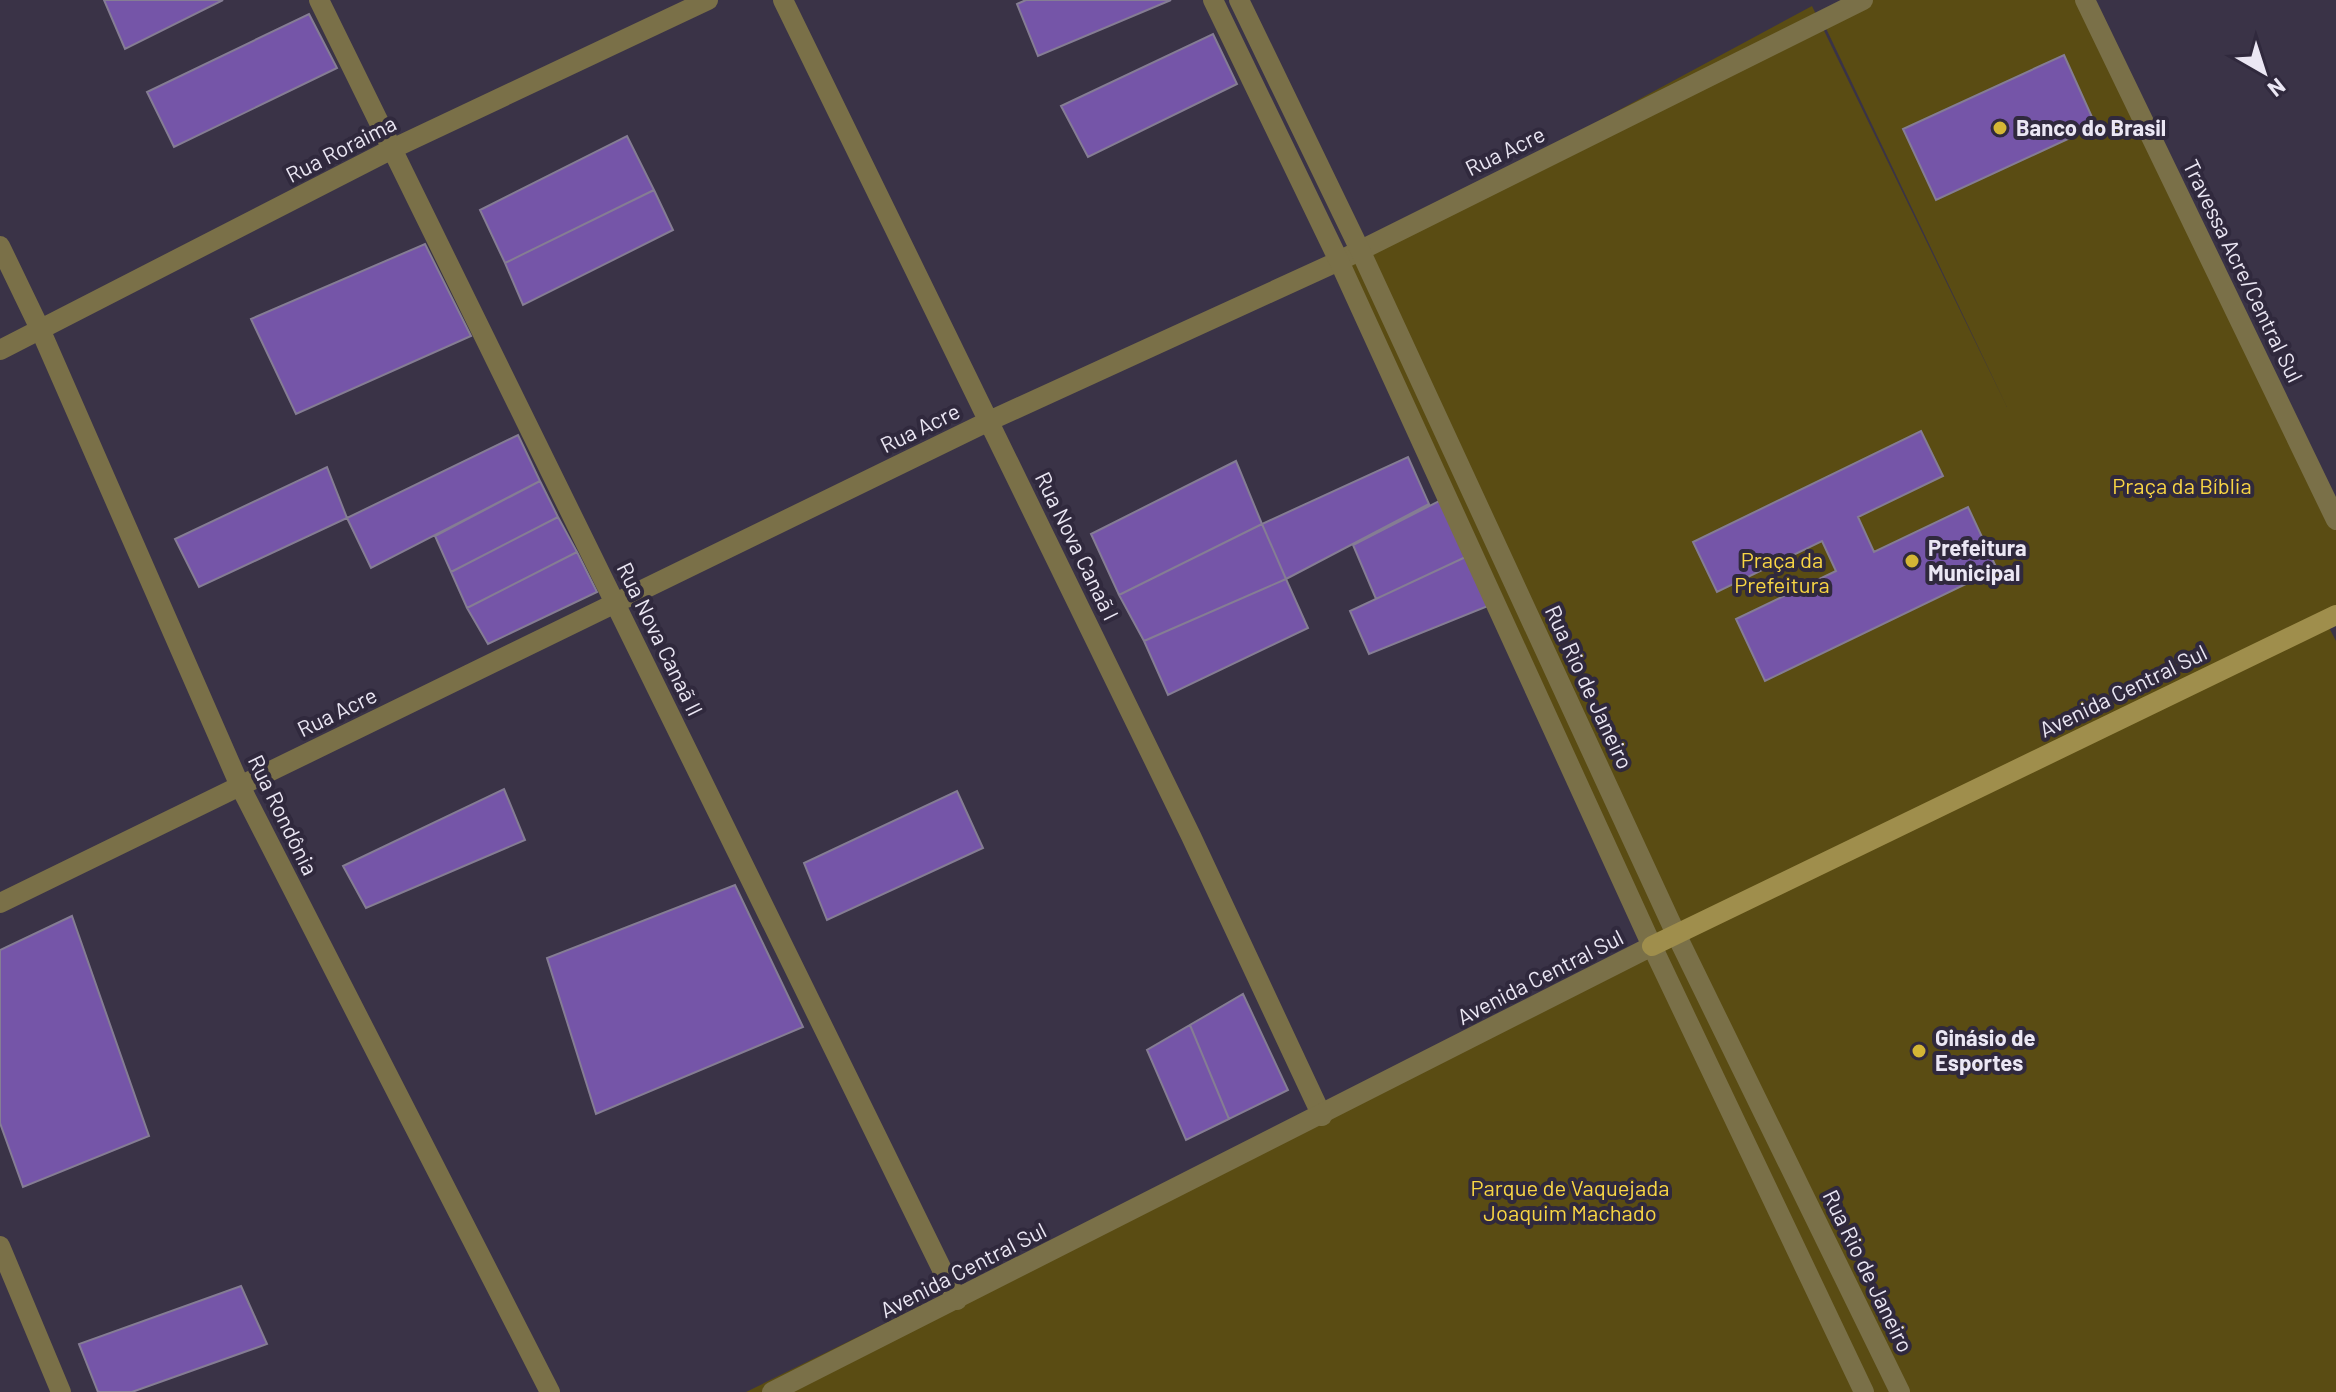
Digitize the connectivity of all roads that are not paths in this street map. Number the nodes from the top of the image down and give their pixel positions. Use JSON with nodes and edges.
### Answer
{"nodes":[{"id":1,"x":319,"y":0,"type":"edge"},
{"id":2,"x":708,"y":0,"type":"edge"},
{"id":3,"x":783,"y":0,"type":"edge"},
{"id":4,"x":1213,"y":0,"type":"edge"},
{"id":5,"x":1239,"y":0,"type":"edge"},
{"id":6,"x":1863,"y":0,"type":"edge"},
{"id":7,"x":2085,"y":0,"type":"edge"},
{"id":8,"x":392,"y":149,"type":"junction"},
{"id":9,"x":0,"y":246,"type":"edge"},
{"id":10,"x":1360,"y":250,"type":"junction"},
{"id":11,"x":1339,"y":261,"type":"junction"},
{"id":12,"x":40,"y":329,"type":"junction"},
{"id":13,"x":0,"y":350,"type":"edge"},
{"id":14,"x":989,"y":421,"type":"junction"},
{"id":15,"x":2336,"y":520,"type":"edge"},
{"id":16,"x":615,"y":603,"type":"junction"},
{"id":17,"x":2336,"y":615,"type":"edge"},
{"id":18,"x":240,"y":786,"type":"junction"},
{"id":19,"x":0,"y":903,"type":"edge"},
{"id":20,"x":1676,"y":934,"type":"junction"},
{"id":21,"x":1652,"y":946,"type":"junction"},
{"id":22,"x":1322,"y":1116,"type":"junction"},
{"id":23,"x":0,"y":1246,"type":"edge"},
{"id":24,"x":957,"y":1300,"type":"junction"},
{"id":25,"x":61,"y":1392,"type":"edge"},
{"id":26,"x":550,"y":1392,"type":"edge"},
{"id":27,"x":772,"y":1392,"type":"edge"},
{"id":28,"x":1864,"y":1392,"type":"edge"},
{"id":29,"x":1900,"y":1392,"type":"edge"}],
"edges":[{"from":1,"to":8,"type":"street","name":"Rua Nova Canaã II"},
{"from":2,"to":8,"type":"street","name":"Rua Roraima"},
{"from":3,"to":14,"type":"street","name":"Rua Nova Canaã I"},
{"from":4,"to":11,"type":"street"},
{"from":5,"to":10,"type":"street","name":"Rua Rio de Janeiro"},
{"from":6,"to":10,"type":"street","name":"Rua Acre"},
{"from":7,"to":15,"type":"street","name":"Travessa Acre/Central Sul"},
{"from":8,"to":12,"type":"street","name":"Rua Roraima"},
{"from":8,"to":16,"type":"street","name":"Rua Nova Canaã II"},
{"from":9,"to":12,"type":"street","name":"Rua Rondônia"},
{"from":10,"to":11,"type":"street","name":"Rua Acre"},
{"from":10,"to":20,"type":"street","name":"Rua Rio de Janeiro"},
{"from":11,"to":14,"type":"street","name":"Rua Acre"},
{"from":11,"to":21,"type":"street"},
{"from":12,"to":13,"type":"street","name":"Rua Roraima"},
{"from":12,"to":18,"type":"street","name":"Rua Rondônia"},
{"from":14,"to":16,"type":"street","name":"Rua Acre"},
{"from":14,"to":22,"type":"street","name":"Rua Nova Canaã I"},
{"from":16,"to":18,"type":"street","name":"Rua Acre"},
{"from":16,"to":24,"type":"street","name":"Rua Nova Canaã II"},
{"from":17,"to":20,"type":"main road","name":"Avenida Central Sul"},
{"from":18,"to":19,"type":"street","name":"Rua Acre"},
{"from":18,"to":26,"type":"street","name":"Rua Rondônia"},
{"from":20,"to":21,"type":"main road","name":"Avenida Central Sul"},
{"from":20,"to":29,"type":"street","name":"Rua Rio de Janeiro"},
{"from":21,"to":22,"type":"street","name":"Avenida Central Sul"},
{"from":21,"to":28,"type":"street"},
{"from":22,"to":24,"type":"street","name":"Avenida Central Sul"},
{"from":23,"to":25,"type":"street"},
{"from":24,"to":27,"type":"street","name":"Avenida Central Sul"}]}
